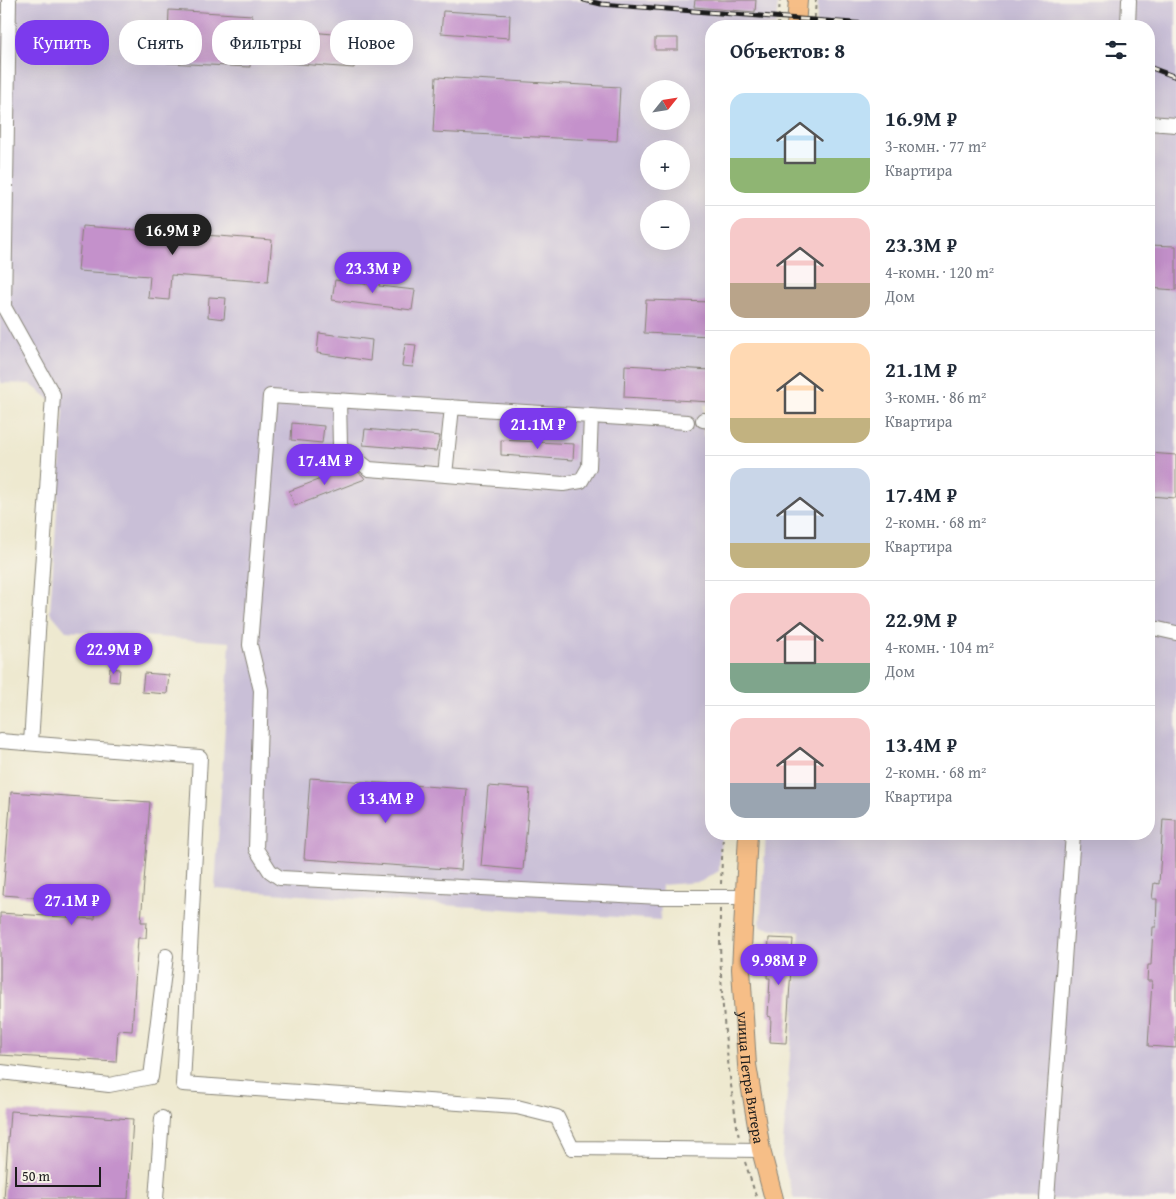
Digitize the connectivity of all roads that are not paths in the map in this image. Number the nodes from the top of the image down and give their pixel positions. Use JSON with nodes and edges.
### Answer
{"nodes":[{"id":1,"x":9,"y":0,"type":"edge"},
{"id":2,"x":798,"y":0,"type":"edge"},
{"id":3,"x":1129,"y":0,"type":"edge"},
{"id":4,"x":796,"y":20,"type":"edge"},
{"id":5,"x":1128,"y":20,"type":"edge"},
{"id":6,"x":1155,"y":124,"type":"edge"},
{"id":7,"x":1176,"y":125,"type":"edge"},
{"id":8,"x":339,"y":400,"type":"junction"},
{"id":9,"x":452,"y":407,"type":"junction"},
{"id":10,"x":590,"y":416,"type":"junction"},
{"id":11,"x":687,"y":422,"type":"dead end"},
{"id":12,"x":445,"y":475,"type":"junction"},
{"id":13,"x":1155,"y":629,"type":"edge"},
{"id":14,"x":1176,"y":633,"type":"edge"},
{"id":15,"x":0,"y":740,"type":"edge"},
{"id":16,"x":31,"y":743,"type":"junction"},
{"id":17,"x":748,"y":840,"type":"edge"},
{"id":18,"x":1073,"y":840,"type":"edge"},
{"id":19,"x":745,"y":896,"type":"junction"},
{"id":20,"x":166,"y":956,"type":"dead end"},
{"id":21,"x":0,"y":1074,"type":"edge"},
{"id":22,"x":162,"y":1118,"type":"dead end"},
{"id":23,"x":761,"y":1150,"type":"junction"},
{"id":24,"x":156,"y":1199,"type":"edge"},
{"id":25,"x":774,"y":1199,"type":"edge"},
{"id":26,"x":1047,"y":1199,"type":"edge"}],
"edges":[{"from":1,"to":16,"type":"lane"},
{"from":2,"to":4,"type":"main road"},
{"from":3,"to":5,"type":"lane"},
{"from":6,"to":7,"type":"lane"},
{"from":8,"to":9,"type":"lane"},
{"from":8,"to":12,"type":"lane"},
{"from":8,"to":19,"type":"lane"},
{"from":9,"to":10,"type":"lane"},
{"from":9,"to":12,"type":"lane"},
{"from":10,"to":11,"type":"lane"},
{"from":10,"to":12,"type":"lane"},
{"from":13,"to":14,"type":"lane"},
{"from":15,"to":16,"type":"lane"},
{"from":16,"to":23,"type":"lane"},
{"from":17,"to":19,"type":"main road","name":"улица Петра Витера"},
{"from":18,"to":26,"type":"lane"},
{"from":19,"to":23,"type":"main road","name":"улица Петра Витера"},
{"from":20,"to":21,"type":"lane"},
{"from":22,"to":24,"type":"lane"},
{"from":23,"to":25,"type":"main road","name":"улица Петра Витера"}]}
